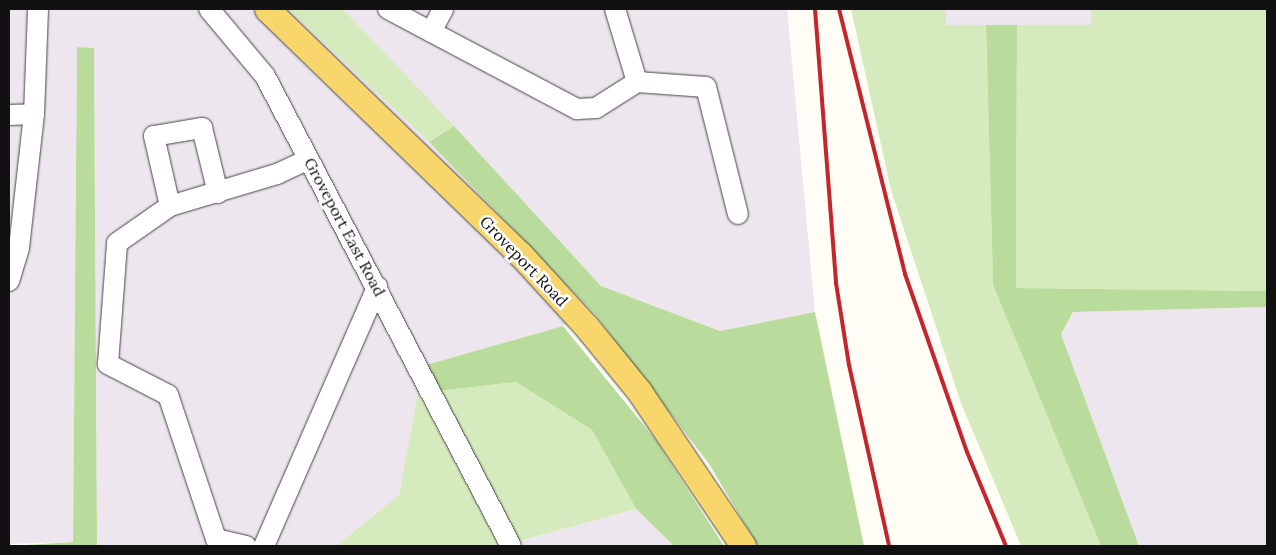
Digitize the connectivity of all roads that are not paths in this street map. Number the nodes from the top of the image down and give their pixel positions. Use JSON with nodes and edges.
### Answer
{"nodes":[{"id":1,"x":38,"y":9,"type":"edge"},
{"id":2,"x":209,"y":9,"type":"edge"},
{"id":3,"x":267,"y":9,"type":"edge"},
{"id":4,"x":388,"y":9,"type":"edge"},
{"id":5,"x":443,"y":9,"type":"edge"},
{"id":6,"x":615,"y":9,"type":"edge"},
{"id":7,"x":431,"y":32,"type":"junction"},
{"id":8,"x":637,"y":82,"type":"junction"},
{"id":9,"x":34,"y":114,"type":"junction"},
{"id":10,"x":9,"y":115,"type":"edge"},
{"id":11,"x":309,"y":159,"type":"junction"},
{"id":12,"x":218,"y":193,"type":"junction"},
{"id":13,"x":170,"y":206,"type":"junction"},
{"id":14,"x":738,"y":214,"type":"dead end"},
{"id":15,"x":9,"y":281,"type":"edge"},
{"id":16,"x":377,"y":287,"type":"junction"},
{"id":17,"x":246,"y":546,"type":"edge"},
{"id":18,"x":264,"y":546,"type":"edge"},
{"id":19,"x":511,"y":546,"type":"edge"},
{"id":20,"x":743,"y":546,"type":"edge"}],
"edges":[{"from":1,"to":9,"type":"lane"},
{"from":2,"to":11,"type":"lane","name":"Groveport East Road"},
{"from":3,"to":20,"type":"main road","name":"Groveport Road"},
{"from":4,"to":7,"type":"lane"},
{"from":5,"to":7,"type":"lane"},
{"from":6,"to":8,"type":"lane"},
{"from":7,"to":8,"type":"lane"},
{"from":8,"to":14,"type":"lane"},
{"from":9,"to":10,"type":"lane"},
{"from":9,"to":15,"type":"lane"},
{"from":11,"to":12,"type":"lane"},
{"from":11,"to":16,"type":"lane","name":"Groveport East Road"},
{"from":12,"to":13,"type":"lane"},
{"from":12,"to":13,"type":"lane"},
{"from":13,"to":17,"type":"lane"},
{"from":16,"to":18,"type":"lane"},
{"from":16,"to":19,"type":"lane","name":"Groveport East Road"}]}
